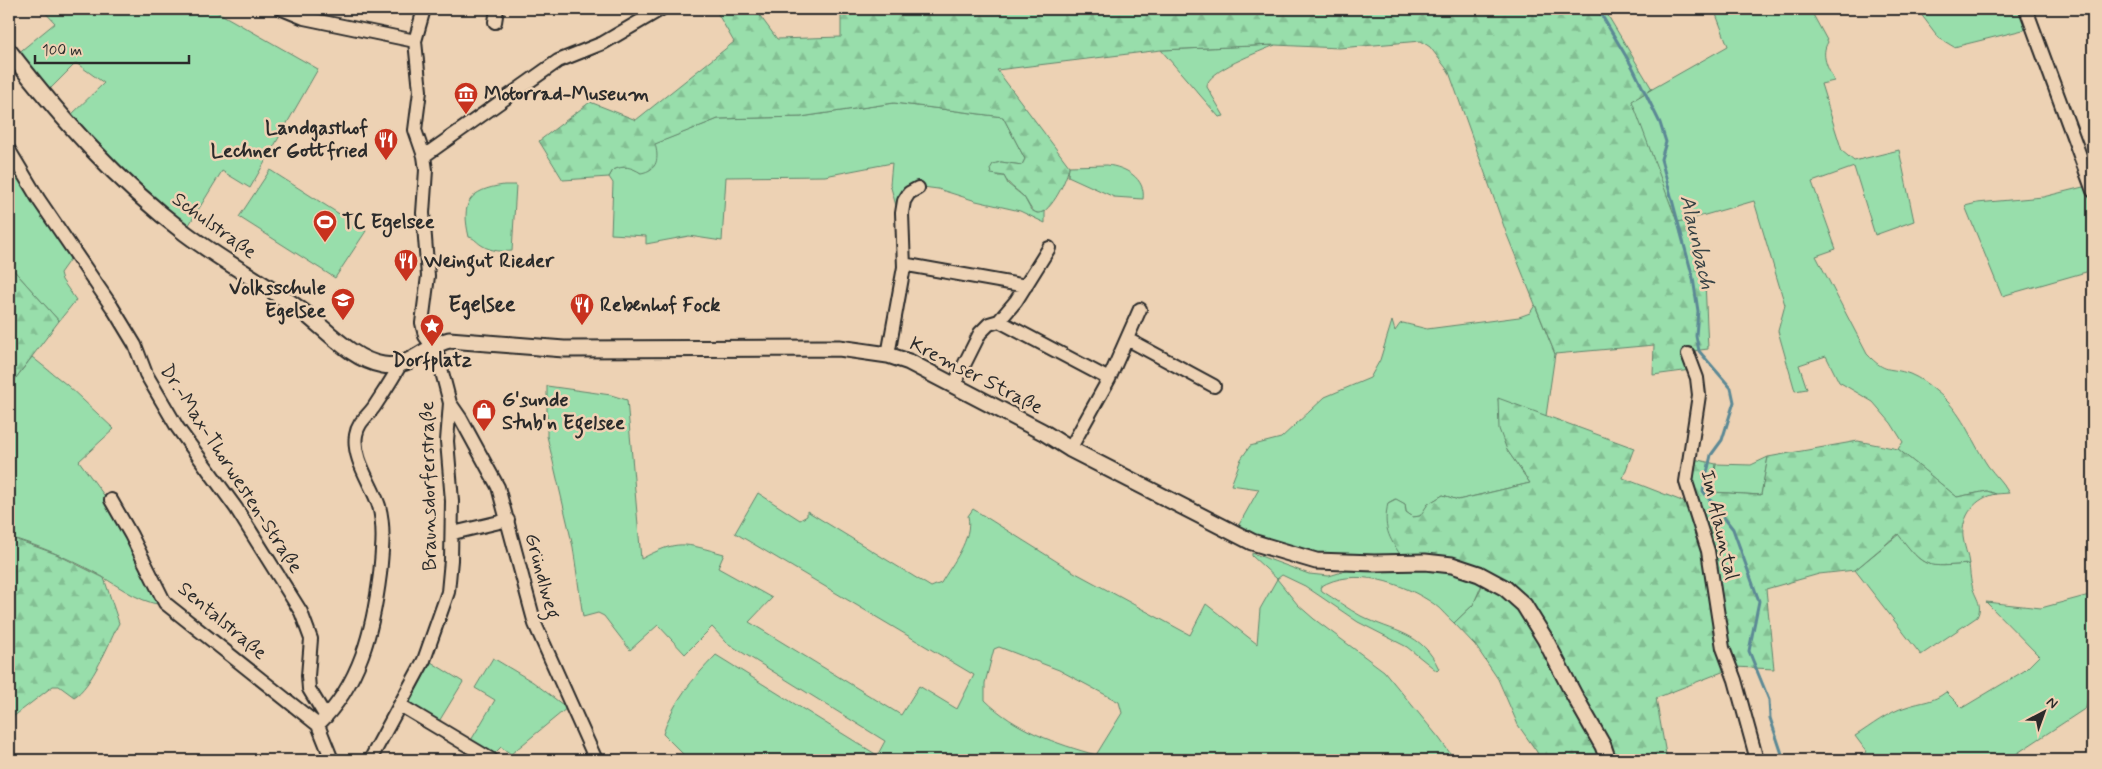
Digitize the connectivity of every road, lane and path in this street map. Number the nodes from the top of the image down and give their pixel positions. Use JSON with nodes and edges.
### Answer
{"nodes":[{"id":1,"x":282,"y":9,"type":"edge"},
{"id":2,"x":424,"y":9,"type":"edge"},
{"id":3,"x":497,"y":9,"type":"edge"},
{"id":4,"x":661,"y":9,"type":"edge"},
{"id":5,"x":2026,"y":9,"type":"edge"},
{"id":6,"x":495,"y":22,"type":"dead end"},
{"id":7,"x":415,"y":41,"type":"junction"},
{"id":8,"x":9,"y":51,"type":"edge"},
{"id":9,"x":9,"y":150,"type":"edge"},
{"id":10,"x":424,"y":156,"type":"junction"},
{"id":11,"x":918,"y":188,"type":"dead end"},
{"id":12,"x":2093,"y":191,"type":"edge"},
{"id":13,"x":1049,"y":248,"type":"dead end"},
{"id":14,"x":904,"y":267,"type":"junction"},
{"id":15,"x":1026,"y":286,"type":"junction"},
{"id":16,"x":1140,"y":309,"type":"dead end"},
{"id":17,"x":999,"y":321,"type":"junction"},
{"id":18,"x":1127,"y":339,"type":"junction"},
{"id":19,"x":432,"y":347,"type":"junction"},
{"id":20,"x":1688,"y":354,"type":"dead end"},
{"id":21,"x":888,"y":355,"type":"junction"},
{"id":22,"x":400,"y":365,"type":"junction"},
{"id":23,"x":1108,"y":380,"type":"junction"},
{"id":24,"x":954,"y":385,"type":"junction"},
{"id":25,"x":1214,"y":386,"type":"dead end"},
{"id":26,"x":450,"y":403,"type":"junction"},
{"id":27,"x":1070,"y":449,"type":"junction"},
{"id":28,"x":111,"y":500,"type":"dead end"},
{"id":29,"x":508,"y":520,"type":"junction"},
{"id":30,"x":453,"y":534,"type":"junction"},
{"id":31,"x":400,"y":705,"type":"junction"},
{"id":32,"x":322,"y":721,"type":"junction"},
{"id":33,"x":332,"y":760,"type":"edge"},
{"id":34,"x":370,"y":760,"type":"edge"},
{"id":35,"x":492,"y":760,"type":"edge"},
{"id":36,"x":596,"y":760,"type":"edge"},
{"id":37,"x":1608,"y":760,"type":"edge"},
{"id":38,"x":1757,"y":760,"type":"edge"}],
"edges":[{"from":1,"to":7,"type":"street"},
{"from":2,"to":7,"type":"street"},
{"from":3,"to":6,"type":"street"},
{"from":4,"to":10,"type":"street"},
{"from":5,"to":12,"type":"street"},
{"from":7,"to":10,"type":"street","name":"Braunsdorferstraße"},
{"from":8,"to":22,"type":"street","name":"Schulstraße"},
{"from":9,"to":32,"type":"street","name":"Dr.-Max-Thorwesten-Straße"},
{"from":10,"to":19,"type":"street","name":"Braunsdorferstraße"},
{"from":11,"to":14,"type":"street"},
{"from":13,"to":15,"type":"street"},
{"from":14,"to":15,"type":"street"},
{"from":14,"to":21,"type":"street"},
{"from":15,"to":17,"type":"street"},
{"from":16,"to":18,"type":"street"},
{"from":17,"to":23,"type":"street"},
{"from":17,"to":24,"type":"street"},
{"from":18,"to":23,"type":"street"},
{"from":18,"to":25,"type":"street"},
{"from":19,"to":21,"type":"street","name":"Kremser Straße"},
{"from":19,"to":22,"type":"street"},
{"from":19,"to":26,"type":"street","name":"Braunsdorferstraße"},
{"from":20,"to":38,"type":"street","name":"Im Alauntal"},
{"from":21,"to":24,"type":"street","name":"Kremser Straße"},
{"from":22,"to":32,"type":"street"},
{"from":23,"to":27,"type":"street"},
{"from":24,"to":27,"type":"street","name":"Kremser Straße"},
{"from":26,"to":29,"type":"street","name":"Gründlweg"},
{"from":26,"to":30,"type":"street","name":"Braunsdorferstraße"},
{"from":27,"to":37,"type":"street","name":"Kremser Straße"},
{"from":28,"to":32,"type":"street","name":"Sentalstraße"},
{"from":29,"to":30,"type":"street"},
{"from":29,"to":36,"type":"street","name":"Gründlweg"},
{"from":30,"to":31,"type":"street","name":"Braunsdorferstraße"},
{"from":31,"to":34,"type":"street","name":"Braunsdorferstraße"},
{"from":31,"to":35,"type":"street"},
{"from":32,"to":33,"type":"street","name":"Dr.-Max-Thorwesten-Straße"}]}
